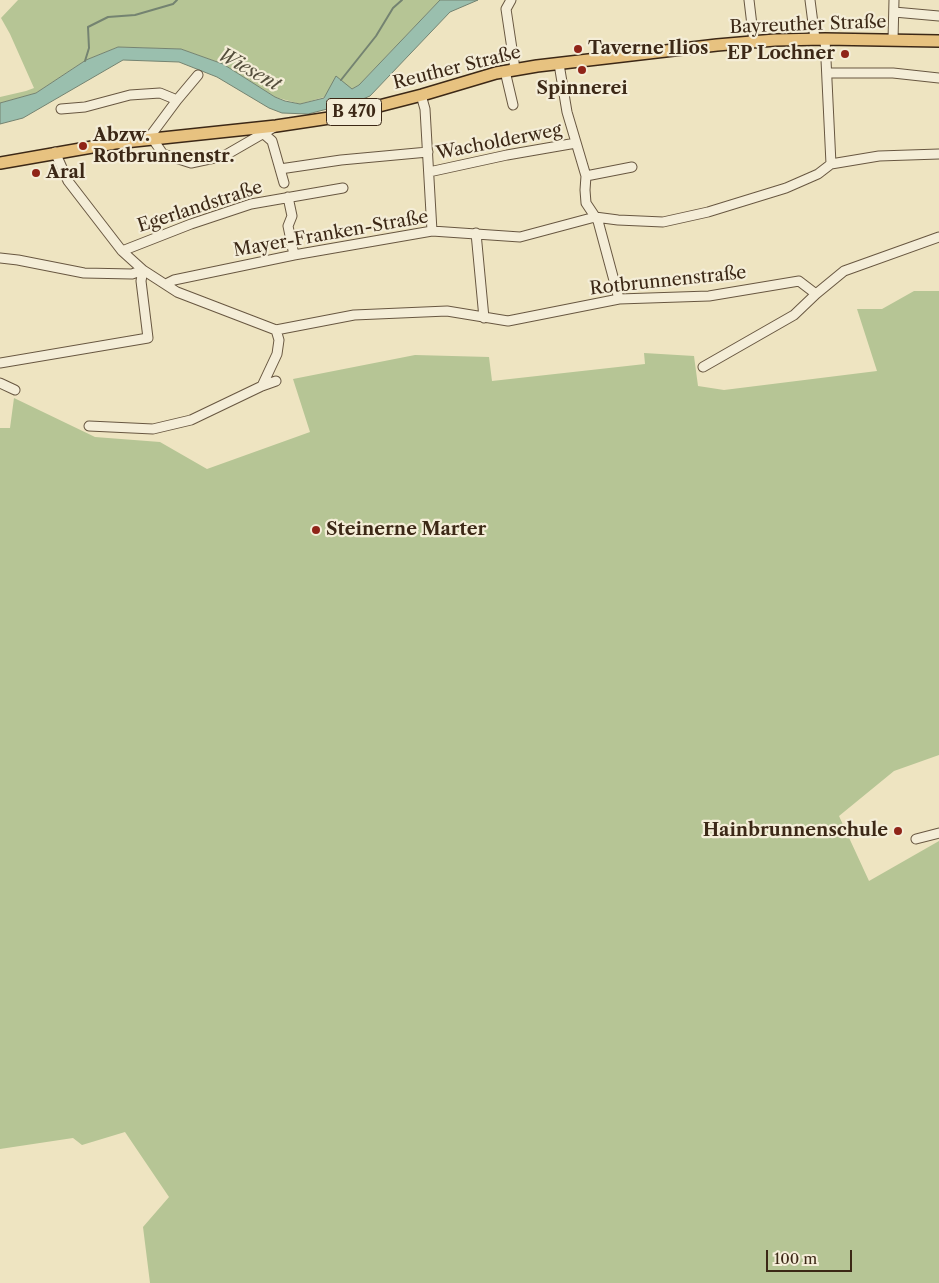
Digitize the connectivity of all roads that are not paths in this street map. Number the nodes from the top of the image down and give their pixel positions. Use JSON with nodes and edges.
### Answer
{"nodes":[{"id":1,"x":511,"y":0,"type":"edge"},
{"id":2,"x":749,"y":0,"type":"edge"},
{"id":3,"x":810,"y":0,"type":"edge"},
{"id":4,"x":894,"y":0,"type":"edge"},
{"id":5,"x":894,"y":12,"type":"junction"},
{"id":6,"x":939,"y":16,"type":"edge"},
{"id":7,"x":820,"y":39,"type":"junction"},
{"id":8,"x":893,"y":40,"type":"junction"},
{"id":9,"x":939,"y":41,"type":"edge"},
{"id":10,"x":754,"y":42,"type":"junction"},
{"id":11,"x":559,"y":64,"type":"junction"},
{"id":12,"x":510,"y":70,"type":"junction"},
{"id":13,"x":827,"y":73,"type":"junction"},
{"id":14,"x":198,"y":75,"type":"dead end"},
{"id":15,"x":939,"y":78,"type":"edge"},
{"id":16,"x":421,"y":95,"type":"junction"},
{"id":17,"x":177,"y":100,"type":"junction"},
{"id":18,"x":513,"y":105,"type":"dead end"},
{"id":19,"x":61,"y":109,"type":"dead end"},
{"id":20,"x":276,"y":126,"type":"junction"},
{"id":21,"x":264,"y":134,"type":"junction"},
{"id":22,"x":150,"y":139,"type":"junction"},
{"id":23,"x":576,"y":143,"type":"junction"},
{"id":24,"x":55,"y":152,"type":"junction"},
{"id":25,"x":428,"y":152,"type":"junction"},
{"id":26,"x":939,"y":154,"type":"edge"},
{"id":27,"x":0,"y":162,"type":"edge"},
{"id":28,"x":831,"y":164,"type":"junction"},
{"id":29,"x":632,"y":166,"type":"dead end"},
{"id":30,"x":280,"y":169,"type":"junction"},
{"id":31,"x":429,"y":172,"type":"junction"},
{"id":32,"x":586,"y":176,"type":"junction"},
{"id":33,"x":284,"y":183,"type":"dead end"},
{"id":34,"x":343,"y":188,"type":"dead end"},
{"id":35,"x":288,"y":197,"type":"junction"},
{"id":36,"x":595,"y":217,"type":"junction"},
{"id":37,"x":432,"y":231,"type":"junction"},
{"id":38,"x":476,"y":233,"type":"junction"},
{"id":39,"x":939,"y":237,"type":"edge"},
{"id":40,"x":122,"y":250,"type":"junction"},
{"id":41,"x":294,"y":256,"type":"junction"},
{"id":42,"x":0,"y":258,"type":"edge"},
{"id":43,"x":143,"y":270,"type":"junction"},
{"id":44,"x":166,"y":284,"type":"junction"},
{"id":45,"x":816,"y":294,"type":"junction"},
{"id":46,"x":619,"y":299,"type":"junction"},
{"id":47,"x":484,"y":318,"type":"junction"},
{"id":48,"x":276,"y":330,"type":"junction"},
{"id":49,"x":0,"y":363,"type":"edge"},
{"id":50,"x":703,"y":367,"type":"dead end"},
{"id":51,"x":276,"y":381,"type":"dead end"},
{"id":52,"x":0,"y":383,"type":"edge"},
{"id":53,"x":262,"y":386,"type":"junction"},
{"id":54,"x":15,"y":390,"type":"dead end"},
{"id":55,"x":89,"y":426,"type":"dead end"},
{"id":56,"x":939,"y":833,"type":"edge"},
{"id":57,"x":916,"y":839,"type":"dead end"}],
"edges":[{"from":1,"to":12,"type":"street"},
{"from":2,"to":10,"type":"street"},
{"from":3,"to":7,"type":"street"},
{"from":4,"to":5,"type":"street"},
{"from":5,"to":6,"type":"street"},
{"from":5,"to":8,"type":"street"},
{"from":7,"to":8,"type":"main road","name":"Bayreuther Straße","number":"B 470"},
{"from":7,"to":10,"type":"main road","name":"Bayreuther Straße","number":"B 470"},
{"from":7,"to":13,"type":"street"},
{"from":8,"to":9,"type":"main road","name":"Bayreuther Straße","number":"B 470"},
{"from":10,"to":11,"type":"main road","name":"Bayreuther Straße","number":"B 470"},
{"from":11,"to":12,"type":"main road","name":"Reuther Straße","number":"B 470"},
{"from":11,"to":23,"type":"street"},
{"from":12,"to":16,"type":"main road","name":"Reuther Straße","number":"B 470"},
{"from":12,"to":18,"type":"street"},
{"from":13,"to":15,"type":"street"},
{"from":13,"to":28,"type":"street"},
{"from":14,"to":17,"type":"street"},
{"from":16,"to":20,"type":"main road","name":"Reuther Straße","number":"B 470"},
{"from":16,"to":25,"type":"street"},
{"from":17,"to":19,"type":"street"},
{"from":17,"to":22,"type":"street"},
{"from":20,"to":21,"type":"street","name":"Reuther Straße"},
{"from":20,"to":22,"type":"main road","name":"Reuther Straße","number":"B 470"},
{"from":21,"to":22,"type":"street","name":"Reuther Straße"},
{"from":21,"to":30,"type":"street"},
{"from":22,"to":24,"type":"main road","name":"Reuther Straße","number":"B 470"},
{"from":23,"to":31,"type":"street","name":"Wacholderweg"},
{"from":23,"to":32,"type":"street"},
{"from":24,"to":27,"type":"main road","name":"Reuther Straße","number":"B 470"},
{"from":24,"to":40,"type":"street"},
{"from":25,"to":30,"type":"street"},
{"from":25,"to":31,"type":"street"},
{"from":26,"to":28,"type":"street","name":"Mayer-Franken-Straße"},
{"from":28,"to":36,"type":"street","name":"Mayer-Franken-Straße"},
{"from":29,"to":32,"type":"street"},
{"from":30,"to":33,"type":"street"},
{"from":31,"to":37,"type":"street"},
{"from":32,"to":36,"type":"street"},
{"from":34,"to":35,"type":"street","name":"Egerlandstraße"},
{"from":35,"to":40,"type":"street","name":"Egerlandstraße"},
{"from":35,"to":41,"type":"street","name":"Egerlandstraße"},
{"from":36,"to":38,"type":"street","name":"Mayer-Franken-Straße"},
{"from":36,"to":46,"type":"street"},
{"from":37,"to":38,"type":"street","name":"Mayer-Franken-Straße"},
{"from":37,"to":41,"type":"street","name":"Mayer-Franken-Straße"},
{"from":38,"to":47,"type":"street"},
{"from":39,"to":45,"type":"street"},
{"from":40,"to":43,"type":"street"},
{"from":41,"to":44,"type":"street","name":"Mayer-Franken-Straße"},
{"from":42,"to":43,"type":"street"},
{"from":43,"to":44,"type":"street"},
{"from":43,"to":49,"type":"street"},
{"from":44,"to":48,"type":"street"},
{"from":45,"to":46,"type":"street","name":"Rotbrunnenstraße"},
{"from":45,"to":50,"type":"street"},
{"from":46,"to":47,"type":"street","name":"Rotbrunnenstraße"},
{"from":47,"to":48,"type":"street","name":"Rotbrunnenstraße"},
{"from":48,"to":53,"type":"street"},
{"from":51,"to":53,"type":"street"},
{"from":52,"to":54,"type":"street"},
{"from":53,"to":55,"type":"street"},
{"from":56,"to":57,"type":"street"}]}
